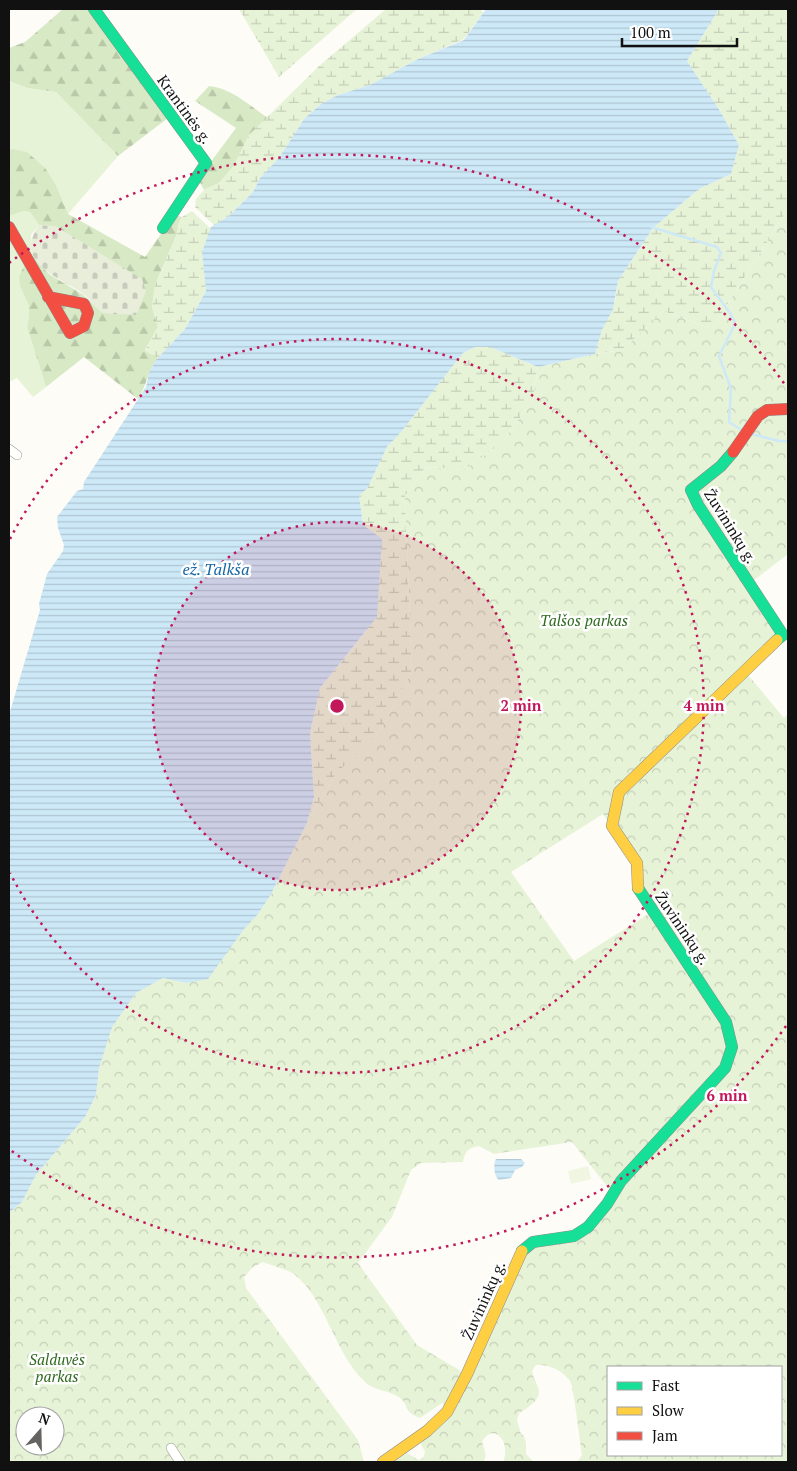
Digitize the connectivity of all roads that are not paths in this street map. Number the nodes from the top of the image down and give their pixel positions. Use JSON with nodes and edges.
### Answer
{"nodes":[{"id":1,"x":94,"y":9,"type":"edge"},
{"id":2,"x":9,"y":226,"type":"edge"},
{"id":3,"x":162,"y":228,"type":"dead end"},
{"id":4,"x":48,"y":296,"type":"junction"},
{"id":5,"x":788,"y":409,"type":"edge"},
{"id":6,"x":9,"y":449,"type":"edge"},
{"id":7,"x":17,"y":456,"type":"dead end"},
{"id":8,"x":171,"y":1448,"type":"dead end"},
{"id":9,"x":180,"y":1462,"type":"edge"},
{"id":10,"x":383,"y":1462,"type":"edge"}],
"edges":[{"from":1,"to":3,"type":"street","name":"Krantinės g."},
{"from":2,"to":4,"type":"street"},
{"from":4,"to":4,"type":"street"},
{"from":5,"to":10,"type":"street","name":"Žuvininkų g."},
{"from":6,"to":7,"type":"street"},
{"from":8,"to":9,"type":"street"}]}
